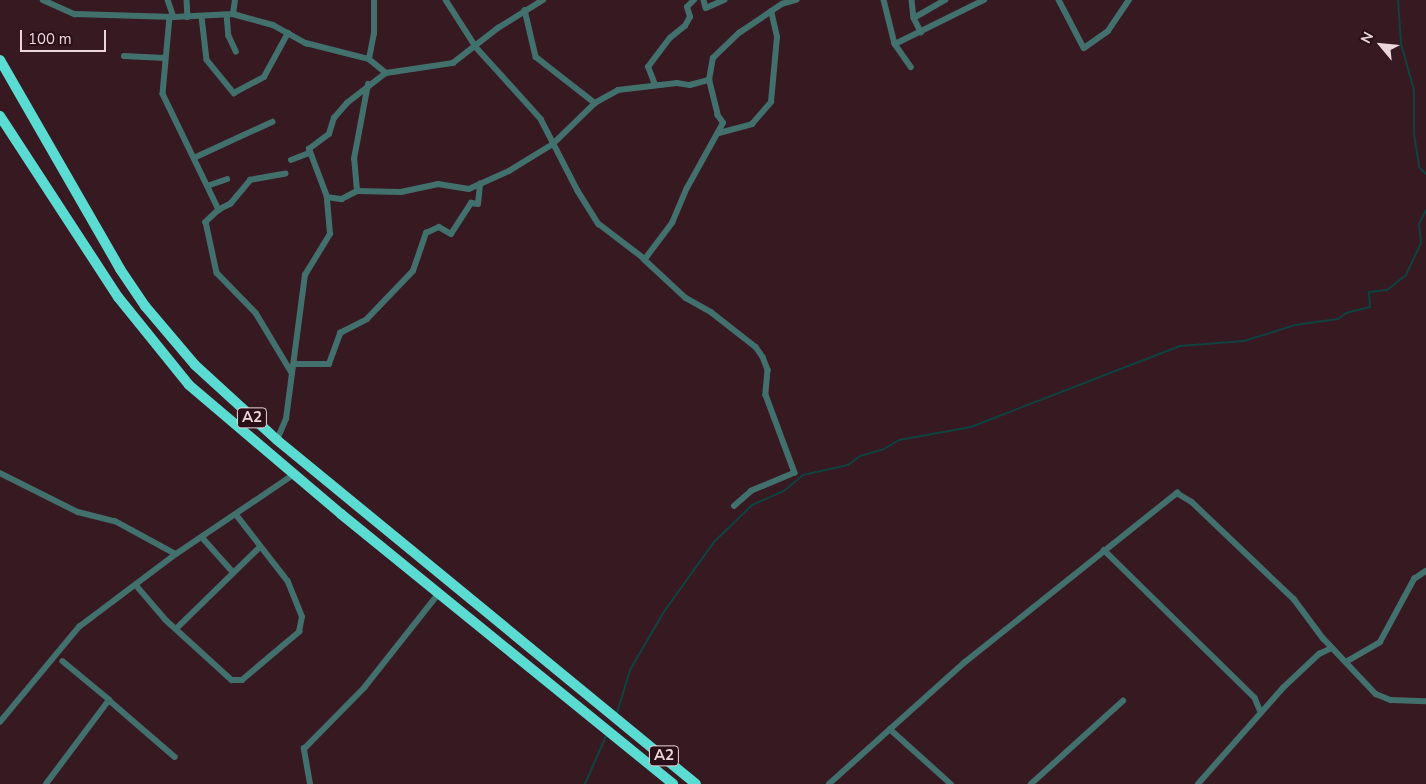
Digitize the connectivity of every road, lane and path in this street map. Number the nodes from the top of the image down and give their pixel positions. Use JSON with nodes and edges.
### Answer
{"nodes":[{"id":1,"x":43,"y":0,"type":"edge"},
{"id":2,"x":168,"y":0,"type":"edge"},
{"id":3,"x":187,"y":0,"type":"edge"},
{"id":4,"x":235,"y":0,"type":"edge"},
{"id":5,"x":374,"y":0,"type":"edge"},
{"id":6,"x":446,"y":0,"type":"edge"},
{"id":7,"x":543,"y":0,"type":"edge"},
{"id":8,"x":694,"y":0,"type":"edge"},
{"id":9,"x":704,"y":0,"type":"edge"},
{"id":10,"x":724,"y":0,"type":"edge"},
{"id":11,"x":796,"y":0,"type":"edge"},
{"id":12,"x":884,"y":0,"type":"edge"},
{"id":13,"x":912,"y":0,"type":"edge"},
{"id":14,"x":945,"y":0,"type":"edge"},
{"id":15,"x":984,"y":0,"type":"edge"},
{"id":16,"x":1058,"y":0,"type":"edge"},
{"id":17,"x":1129,"y":0,"type":"edge"},
{"id":18,"x":781,"y":2,"type":"edge"},
{"id":19,"x":525,"y":10,"type":"junction"},
{"id":20,"x":772,"y":12,"type":"junction"},
{"id":21,"x":230,"y":14,"type":"junction"},
{"id":22,"x":172,"y":17,"type":"junction"},
{"id":23,"x":188,"y":17,"type":"junction"},
{"id":24,"x":202,"y":17,"type":"junction"},
{"id":25,"x":914,"y":18,"type":"junction"},
{"id":26,"x":920,"y":32,"type":"junction"},
{"id":27,"x":288,"y":34,"type":"junction"},
{"id":28,"x":895,"y":44,"type":"junction"},
{"id":29,"x":476,"y":47,"type":"junction"},
{"id":30,"x":236,"y":51,"type":"dead end"},
{"id":31,"x":124,"y":56,"type":"dead end"},
{"id":32,"x":165,"y":58,"type":"junction"},
{"id":33,"x":369,"y":59,"type":"junction"},
{"id":34,"x":0,"y":60,"type":"edge"},
{"id":35,"x":911,"y":67,"type":"dead end"},
{"id":36,"x":386,"y":73,"type":"junction"},
{"id":37,"x":5,"y":76,"type":"edge"},
{"id":38,"x":709,"y":80,"type":"junction"},
{"id":39,"x":368,"y":84,"type":"junction"},
{"id":40,"x":652,"y":86,"type":"junction"},
{"id":41,"x":595,"y":102,"type":"junction"},
{"id":42,"x":0,"y":116,"type":"edge"},
{"id":43,"x":272,"y":122,"type":"dead end"},
{"id":44,"x":326,"y":127,"type":"dead end"},
{"id":45,"x":719,"y":133,"type":"junction"},
{"id":46,"x":329,"y":134,"type":"junction"},
{"id":47,"x":553,"y":144,"type":"junction"},
{"id":48,"x":309,"y":154,"type":"junction"},
{"id":49,"x":196,"y":157,"type":"junction"},
{"id":50,"x":291,"y":160,"type":"dead end"},
{"id":51,"x":286,"y":174,"type":"dead end"},
{"id":52,"x":227,"y":179,"type":"dead end"},
{"id":53,"x":480,"y":184,"type":"junction"},
{"id":54,"x":210,"y":185,"type":"junction"},
{"id":55,"x":357,"y":191,"type":"junction"},
{"id":56,"x":327,"y":197,"type":"junction"},
{"id":57,"x":219,"y":210,"type":"junction"},
{"id":58,"x":644,"y":259,"type":"junction"},
{"id":59,"x":295,"y":364,"type":"junction"},
{"id":60,"x":292,"y":373,"type":"junction"},
{"id":61,"x":277,"y":440,"type":"junction"},
{"id":62,"x":0,"y":473,"type":"edge"},
{"id":63,"x":294,"y":474,"type":"junction"},
{"id":64,"x":735,"y":506,"type":"dead end"},
{"id":65,"x":236,"y":514,"type":"junction"},
{"id":66,"x":202,"y":537,"type":"junction"},
{"id":67,"x":260,"y":547,"type":"junction"},
{"id":68,"x":1104,"y":550,"type":"junction"},
{"id":69,"x":176,"y":554,"type":"junction"},
{"id":70,"x":1426,"y":571,"type":"edge"},
{"id":71,"x":232,"y":572,"type":"junction"},
{"id":72,"x":136,"y":585,"type":"junction"},
{"id":73,"x":439,"y":594,"type":"junction"},
{"id":74,"x":176,"y":629,"type":"junction"},
{"id":75,"x":1332,"y":648,"type":"junction"},
{"id":76,"x":63,"y":662,"type":"dead end"},
{"id":77,"x":1346,"y":662,"type":"junction"},
{"id":78,"x":109,"y":700,"type":"junction"},
{"id":79,"x":1123,"y":701,"type":"dead end"},
{"id":80,"x":1426,"y":701,"type":"edge"},
{"id":81,"x":1261,"y":712,"type":"junction"},
{"id":82,"x":0,"y":722,"type":"edge"},
{"id":83,"x":890,"y":729,"type":"junction"},
{"id":84,"x":175,"y":757,"type":"dead end"},
{"id":85,"x":46,"y":784,"type":"edge"},
{"id":86,"x":310,"y":784,"type":"edge"},
{"id":87,"x":673,"y":784,"type":"edge"},
{"id":88,"x":696,"y":784,"type":"edge"},
{"id":89,"x":829,"y":784,"type":"edge"},
{"id":90,"x":951,"y":784,"type":"edge"},
{"id":91,"x":1031,"y":784,"type":"edge"},
{"id":92,"x":1198,"y":784,"type":"edge"}],
"edges":[{"from":1,"to":22,"type":"street"},
{"from":2,"to":22,"type":"street"},
{"from":3,"to":23,"type":"street"},
{"from":4,"to":21,"type":"street"},
{"from":5,"to":33,"type":"street"},
{"from":6,"to":29,"type":"street"},
{"from":7,"to":19,"type":"street"},
{"from":8,"to":40,"type":"street"},
{"from":9,"to":10,"type":"street"},
{"from":11,"to":18,"type":"street"},
{"from":12,"to":28,"type":"street"},
{"from":13,"to":25,"type":"street"},
{"from":14,"to":25,"type":"street"},
{"from":15,"to":26,"type":"street"},
{"from":16,"to":17,"type":"street"},
{"from":18,"to":20,"type":"street"},
{"from":19,"to":29,"type":"street"},
{"from":19,"to":41,"type":"street"},
{"from":20,"to":38,"type":"street"},
{"from":20,"to":45,"type":"street"},
{"from":21,"to":24,"type":"street"},
{"from":21,"to":27,"type":"street"},
{"from":21,"to":30,"type":"street"},
{"from":22,"to":23,"type":"street"},
{"from":22,"to":32,"type":"street"},
{"from":23,"to":24,"type":"street"},
{"from":24,"to":27,"type":"street"},
{"from":25,"to":26,"type":"street"},
{"from":26,"to":28,"type":"street"},
{"from":27,"to":33,"type":"street"},
{"from":28,"to":35,"type":"street"},
{"from":29,"to":36,"type":"street"},
{"from":29,"to":47,"type":"street"},
{"from":31,"to":32,"type":"street"},
{"from":32,"to":49,"type":"street"},
{"from":33,"to":36,"type":"street"},
{"from":34,"to":37,"type":"highway","number":"A2"},
{"from":36,"to":39,"type":"street"},
{"from":37,"to":61,"type":"highway","number":"A2"},
{"from":38,"to":40,"type":"street"},
{"from":38,"to":45,"type":"street"},
{"from":39,"to":46,"type":"street"},
{"from":39,"to":55,"type":"street"},
{"from":40,"to":41,"type":"street"},
{"from":41,"to":47,"type":"street"},
{"from":42,"to":63,"type":"highway","number":"A2"},
{"from":43,"to":49,"type":"street"},
{"from":44,"to":46,"type":"street"},
{"from":45,"to":58,"type":"street"},
{"from":46,"to":48,"type":"street"},
{"from":47,"to":53,"type":"street"},
{"from":47,"to":58,"type":"street"},
{"from":48,"to":50,"type":"street"},
{"from":48,"to":56,"type":"street"},
{"from":49,"to":54,"type":"street"},
{"from":51,"to":57,"type":"street"},
{"from":52,"to":54,"type":"street"},
{"from":53,"to":55,"type":"street"},
{"from":53,"to":59,"type":"street"},
{"from":54,"to":57,"type":"street"},
{"from":55,"to":56,"type":"street"},
{"from":56,"to":59,"type":"street"},
{"from":57,"to":60,"type":"street"},
{"from":58,"to":64,"type":"street"},
{"from":59,"to":60,"type":"street"},
{"from":60,"to":61,"type":"street"},
{"from":61,"to":88,"type":"highway","number":"A2"},
{"from":62,"to":69,"type":"street"},
{"from":63,"to":65,"type":"street"},
{"from":63,"to":73,"type":"highway","number":"A2"},
{"from":65,"to":66,"type":"street"},
{"from":65,"to":67,"type":"street"},
{"from":66,"to":69,"type":"street"},
{"from":66,"to":71,"type":"street"},
{"from":67,"to":71,"type":"street"},
{"from":67,"to":74,"type":"street"},
{"from":68,"to":75,"type":"street"},
{"from":68,"to":81,"type":"street"},
{"from":68,"to":83,"type":"street"},
{"from":69,"to":72,"type":"street"},
{"from":70,"to":77,"type":"street"},
{"from":71,"to":74,"type":"street"},
{"from":72,"to":74,"type":"street"},
{"from":72,"to":82,"type":"street"},
{"from":73,"to":86,"type":"street"},
{"from":73,"to":87,"type":"highway","number":"A2"},
{"from":75,"to":77,"type":"street"},
{"from":75,"to":81,"type":"street"},
{"from":76,"to":78,"type":"street"},
{"from":77,"to":80,"type":"street"},
{"from":78,"to":84,"type":"street"},
{"from":78,"to":85,"type":"street"},
{"from":79,"to":91,"type":"street"},
{"from":81,"to":92,"type":"street"},
{"from":83,"to":89,"type":"street"},
{"from":83,"to":90,"type":"street"}]}
